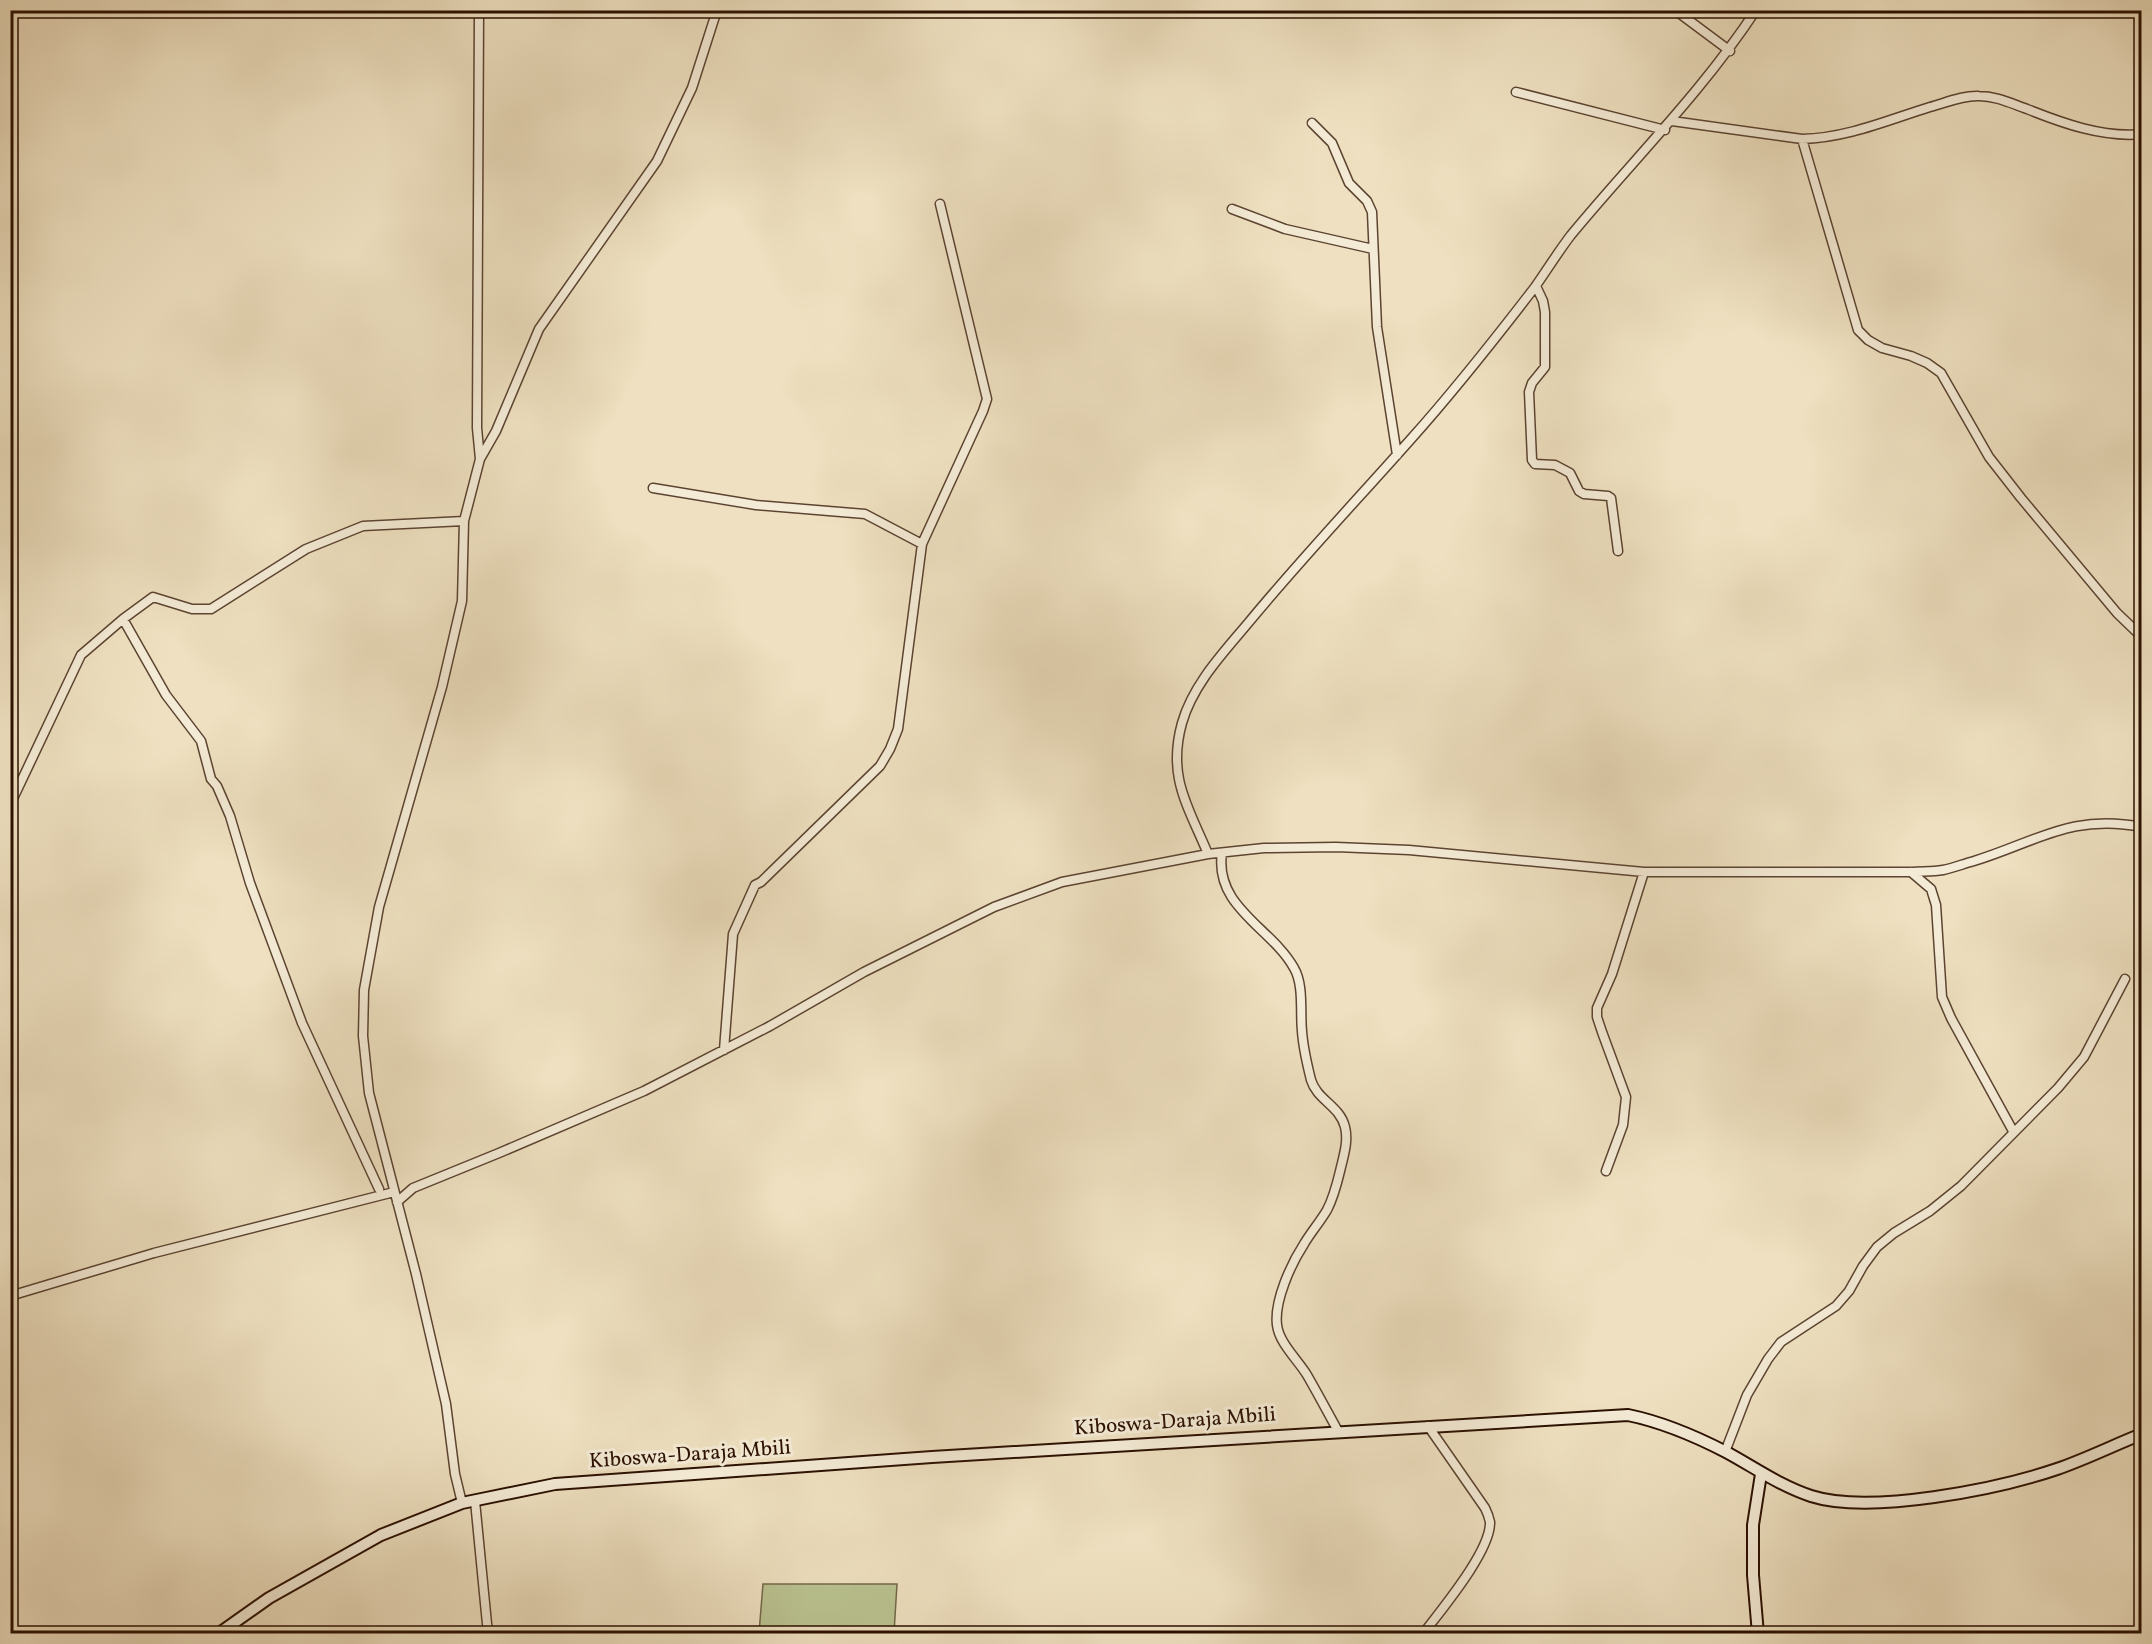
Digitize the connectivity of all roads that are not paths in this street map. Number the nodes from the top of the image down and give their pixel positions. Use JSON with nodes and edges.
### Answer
{"nodes":[{"id":1,"x":479,"y":10,"type":"edge"},
{"id":2,"x":717,"y":10,"type":"edge"},
{"id":3,"x":1675,"y":10,"type":"edge"},
{"id":4,"x":1756,"y":10,"type":"edge"},
{"id":5,"x":1730,"y":51,"type":"junction"},
{"id":6,"x":1516,"y":92,"type":"dead end"},
{"id":7,"x":1672,"y":121,"type":"junction"},
{"id":8,"x":1312,"y":123,"type":"dead end"},
{"id":9,"x":1665,"y":130,"type":"junction"},
{"id":10,"x":2142,"y":134,"type":"edge"},
{"id":11,"x":1802,"y":139,"type":"junction"},
{"id":12,"x":940,"y":204,"type":"dead end"},
{"id":13,"x":1232,"y":209,"type":"dead end"},
{"id":14,"x":1373,"y":249,"type":"junction"},
{"id":15,"x":1536,"y":286,"type":"junction"},
{"id":16,"x":1396,"y":455,"type":"junction"},
{"id":17,"x":480,"y":459,"type":"junction"},
{"id":18,"x":653,"y":488,"type":"dead end"},
{"id":19,"x":464,"y":521,"type":"junction"},
{"id":20,"x":922,"y":544,"type":"junction"},
{"id":21,"x":1618,"y":551,"type":"dead end"},
{"id":22,"x":123,"y":619,"type":"junction"},
{"id":23,"x":2142,"y":637,"type":"edge"},
{"id":24,"x":10,"y":805,"type":"edge"},
{"id":25,"x":2142,"y":827,"type":"edge"},
{"id":26,"x":1222,"y":853,"type":"junction"},
{"id":27,"x":1208,"y":854,"type":"junction"},
{"id":28,"x":1644,"y":872,"type":"junction"},
{"id":29,"x":1911,"y":872,"type":"junction"},
{"id":30,"x":2125,"y":979,"type":"dead end"},
{"id":31,"x":724,"y":1050,"type":"junction"},
{"id":32,"x":2013,"y":1131,"type":"junction"},
{"id":33,"x":1606,"y":1171,"type":"dead end"},
{"id":34,"x":380,"y":1189,"type":"dead end"},
{"id":35,"x":394,"y":1192,"type":"junction"},
{"id":36,"x":397,"y":1202,"type":"junction"},
{"id":37,"x":10,"y":1296,"type":"edge"},
{"id":38,"x":1428,"y":1426,"type":"junction"},
{"id":39,"x":1338,"y":1431,"type":"junction"},
{"id":40,"x":2142,"y":1434,"type":"edge"},
{"id":41,"x":1725,"y":1452,"type":"junction"},
{"id":42,"x":1761,"y":1474,"type":"junction"},
{"id":43,"x":475,"y":1501,"type":"junction"},
{"id":44,"x":462,"y":1503,"type":"junction"},
{"id":45,"x":218,"y":1634,"type":"edge"},
{"id":46,"x":488,"y":1634,"type":"edge"},
{"id":47,"x":1423,"y":1634,"type":"edge"},
{"id":48,"x":1758,"y":1634,"type":"edge"}],
"edges":[{"from":1,"to":17,"type":"street"},
{"from":2,"to":17,"type":"street"},
{"from":3,"to":5,"type":"street"},
{"from":4,"to":5,"type":"street"},
{"from":5,"to":7,"type":"street"},
{"from":6,"to":9,"type":"street"},
{"from":7,"to":9,"type":"street"},
{"from":7,"to":11,"type":"street"},
{"from":8,"to":14,"type":"street"},
{"from":9,"to":15,"type":"street"},
{"from":10,"to":11,"type":"street"},
{"from":11,"to":23,"type":"street"},
{"from":12,"to":20,"type":"street"},
{"from":13,"to":14,"type":"street"},
{"from":14,"to":16,"type":"street"},
{"from":15,"to":16,"type":"street"},
{"from":15,"to":21,"type":"street"},
{"from":16,"to":27,"type":"street"},
{"from":17,"to":19,"type":"street"},
{"from":18,"to":20,"type":"street"},
{"from":19,"to":22,"type":"street"},
{"from":19,"to":35,"type":"street"},
{"from":20,"to":31,"type":"street"},
{"from":22,"to":24,"type":"street"},
{"from":22,"to":34,"type":"street"},
{"from":25,"to":29,"type":"street"},
{"from":26,"to":27,"type":"street"},
{"from":26,"to":28,"type":"street"},
{"from":26,"to":39,"type":"street"},
{"from":27,"to":31,"type":"street"},
{"from":28,"to":29,"type":"street"},
{"from":28,"to":33,"type":"street"},
{"from":29,"to":32,"type":"street"},
{"from":30,"to":32,"type":"street"},
{"from":31,"to":36,"type":"street"},
{"from":32,"to":41,"type":"street"},
{"from":35,"to":36,"type":"street"},
{"from":35,"to":37,"type":"street"},
{"from":36,"to":44,"type":"street"},
{"from":38,"to":39,"type":"main road","name":"Kiboswa-Daraja Mbili"},
{"from":38,"to":41,"type":"main road","name":"Kiboswa-Daraja Mbili"},
{"from":38,"to":47,"type":"street"},
{"from":39,"to":43,"type":"main road","name":"Kiboswa-Daraja Mbili"},
{"from":40,"to":42,"type":"main road","name":"Kiboswa-Daraja Mbili"},
{"from":41,"to":42,"type":"main road","name":"Kiboswa-Daraja Mbili"},
{"from":42,"to":48,"type":"main road"},
{"from":43,"to":44,"type":"main road","name":"Kiboswa-Daraja Mbili"},
{"from":43,"to":46,"type":"street"},
{"from":44,"to":45,"type":"main road","name":"Kiboswa-Daraja Mbili"}]}
